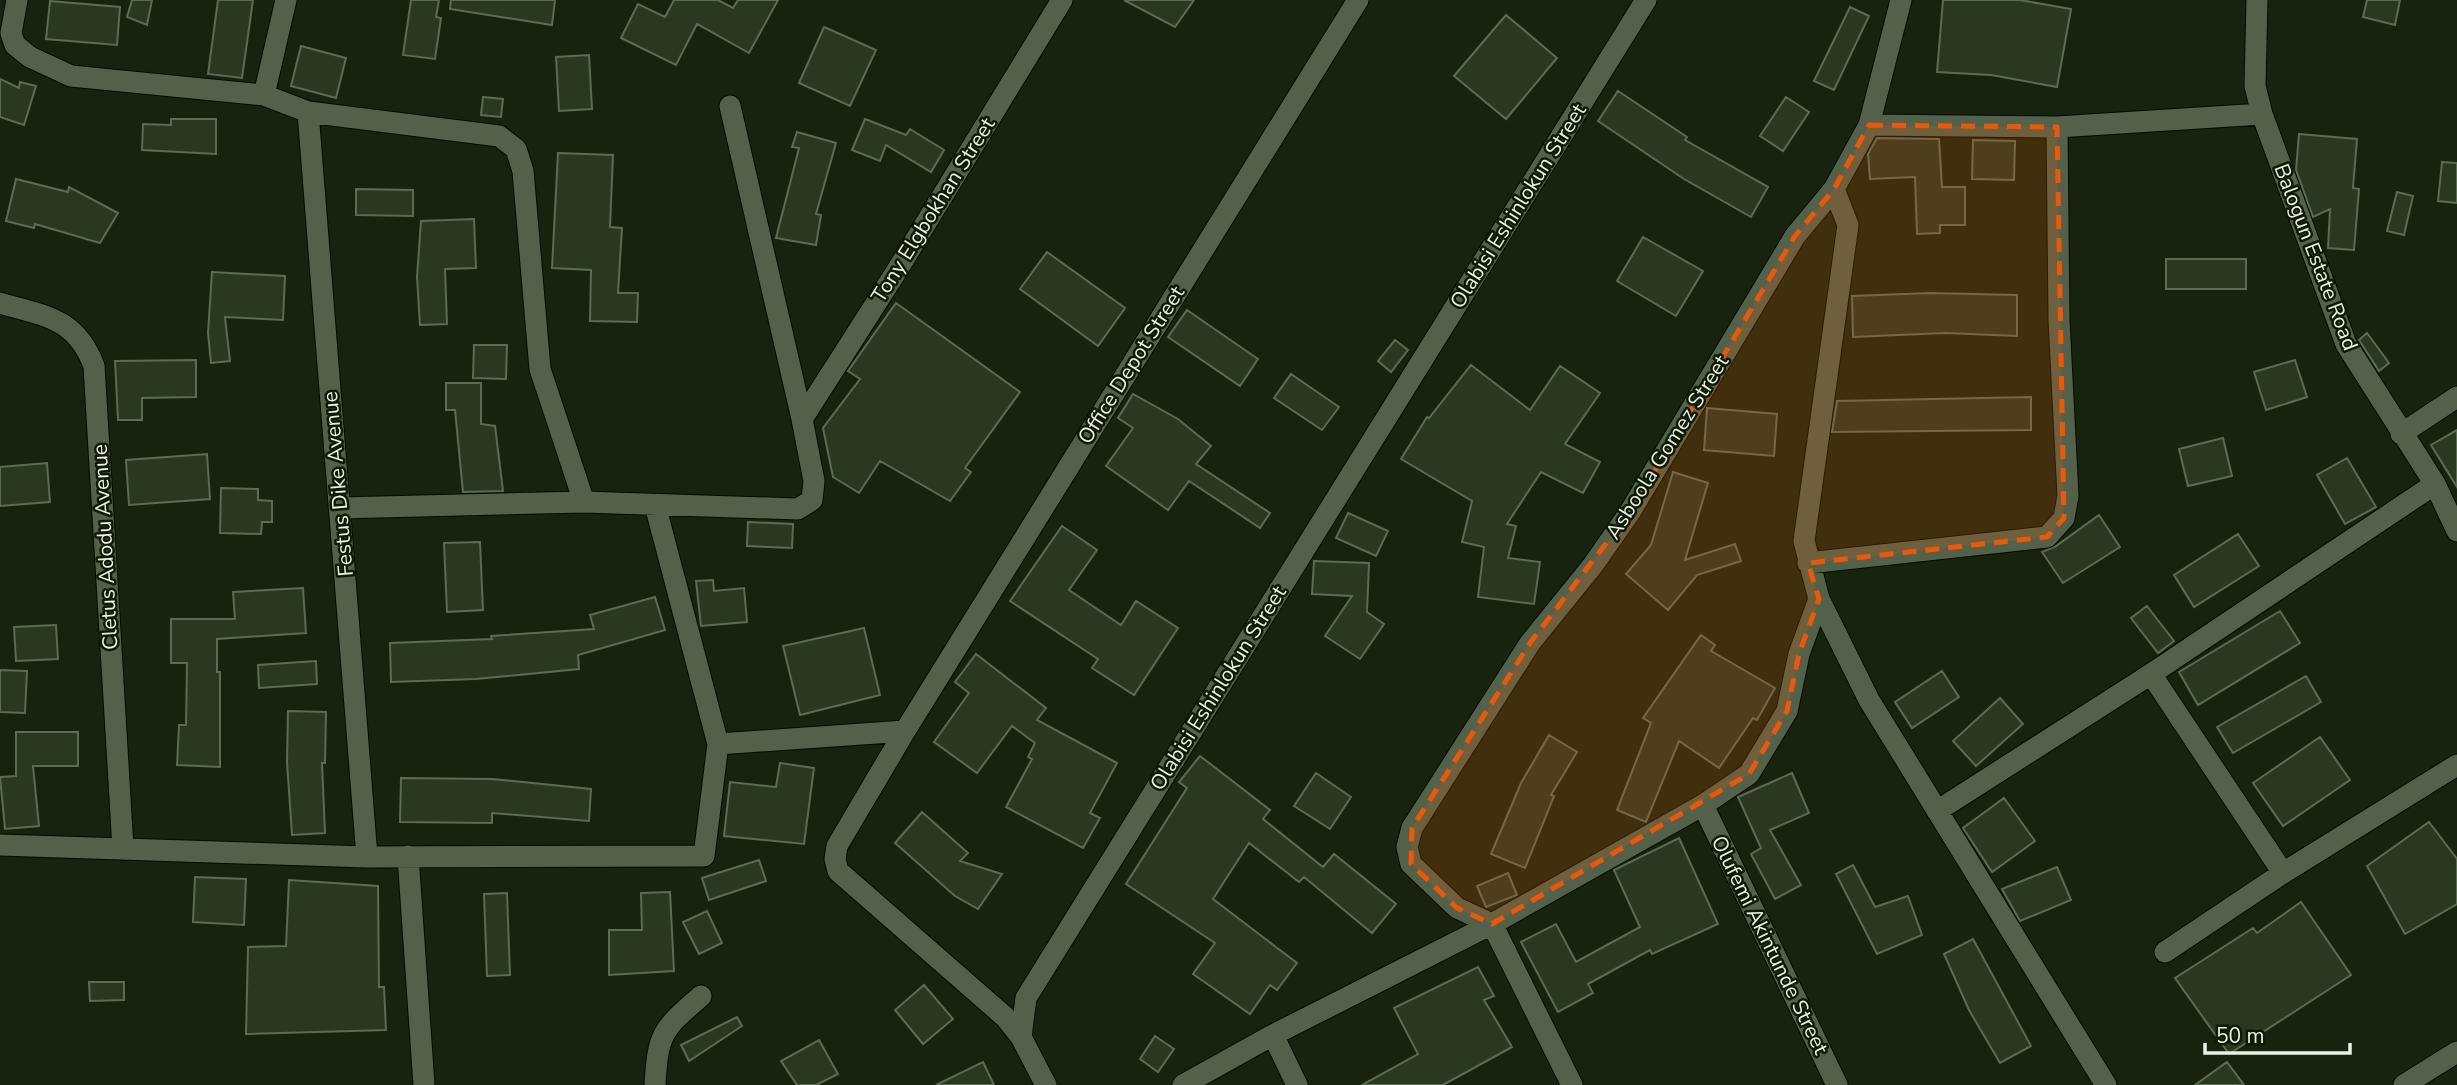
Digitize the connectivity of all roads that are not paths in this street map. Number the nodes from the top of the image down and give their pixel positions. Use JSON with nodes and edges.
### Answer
{"nodes":[{"id":1,"x":18,"y":0,"type":"edge"},
{"id":2,"x":286,"y":0,"type":"edge"},
{"id":3,"x":1062,"y":0,"type":"edge"},
{"id":4,"x":1358,"y":0,"type":"edge"},
{"id":5,"x":1646,"y":0,"type":"edge"},
{"id":6,"x":1900,"y":0,"type":"edge"},
{"id":7,"x":2257,"y":0,"type":"edge"},
{"id":8,"x":264,"y":95,"type":"junction"},
{"id":9,"x":730,"y":106,"type":"dead end"},
{"id":10,"x":307,"y":112,"type":"junction"},
{"id":11,"x":2262,"y":114,"type":"junction"},
{"id":12,"x":1869,"y":125,"type":"junction"},
{"id":13,"x":2057,"y":127,"type":"junction"},
{"id":14,"x":1835,"y":189,"type":"junction"},
{"id":15,"x":0,"y":303,"type":"edge"},
{"id":16,"x":2457,"y":397,"type":"edge"},
{"id":17,"x":802,"y":418,"type":"junction"},
{"id":18,"x":2400,"y":434,"type":"junction"},
{"id":19,"x":2435,"y":484,"type":"junction"},
{"id":20,"x":584,"y":502,"type":"junction"},
{"id":21,"x":655,"y":505,"type":"junction"},
{"id":22,"x":340,"y":508,"type":"junction"},
{"id":23,"x":2457,"y":531,"type":"edge"},
{"id":24,"x":1808,"y":563,"type":"junction"},
{"id":25,"x":1819,"y":600,"type":"junction"},
{"id":26,"x":2151,"y":674,"type":"junction"},
{"id":27,"x":905,"y":731,"type":"junction"},
{"id":28,"x":718,"y":744,"type":"junction"},
{"id":29,"x":2457,"y":765,"type":"edge"},
{"id":30,"x":1703,"y":805,"type":"junction"},
{"id":31,"x":1937,"y":811,"type":"junction"},
{"id":32,"x":0,"y":845,"type":"edge"},
{"id":33,"x":123,"y":848,"type":"junction"},
{"id":34,"x":408,"y":856,"type":"junction"},
{"id":35,"x":367,"y":857,"type":"junction"},
{"id":36,"x":2283,"y":873,"type":"junction"},
{"id":37,"x":1492,"y":924,"type":"junction"},
{"id":38,"x":2165,"y":952,"type":"dead end"},
{"id":39,"x":701,"y":996,"type":"dead end"},
{"id":40,"x":1272,"y":1035,"type":"junction"},
{"id":41,"x":1021,"y":1037,"type":"junction"},
{"id":42,"x":2457,"y":1052,"type":"edge"},
{"id":43,"x":424,"y":1085,"type":"edge"},
{"id":44,"x":655,"y":1085,"type":"edge"},
{"id":45,"x":1046,"y":1085,"type":"edge"},
{"id":46,"x":1183,"y":1085,"type":"edge"},
{"id":47,"x":1297,"y":1085,"type":"edge"},
{"id":48,"x":1572,"y":1085,"type":"edge"},
{"id":49,"x":1837,"y":1085,"type":"edge"},
{"id":50,"x":2106,"y":1085,"type":"edge"},
{"id":51,"x":2404,"y":1085,"type":"edge"}],
"edges":[{"from":1,"to":8,"type":"street"},
{"from":2,"to":8,"type":"street"},
{"from":3,"to":17,"type":"street","name":"Tony Elgbokhan Street"},
{"from":4,"to":27,"type":"street","name":"Office Depot Street"},
{"from":5,"to":41,"type":"street","name":"Olabisi Eshinlokun Street"},
{"from":6,"to":12,"type":"street","name":"Asboola Gomez Street"},
{"from":7,"to":11,"type":"street","name":"Balogun Estate Road"},
{"from":8,"to":10,"type":"street"},
{"from":9,"to":17,"type":"street"},
{"from":10,"to":20,"type":"street"},
{"from":10,"to":22,"type":"street","name":"Festus Dike Avenue"},
{"from":11,"to":13,"type":"street"},
{"from":11,"to":18,"type":"street","name":"Balogun Estate Road"},
{"from":12,"to":13,"type":"street"},
{"from":12,"to":14,"type":"street","name":"Asboola Gomez Street"},
{"from":13,"to":24,"type":"street"},
{"from":14,"to":24,"type":"street"},
{"from":14,"to":37,"type":"street","name":"Asboola Gomez Street"},
{"from":15,"to":33,"type":"street","name":"Cletus Adodu Avenue"},
{"from":16,"to":18,"type":"street"},
{"from":17,"to":21,"type":"street"},
{"from":18,"to":19,"type":"street","name":"Balogun Estate Road"},
{"from":19,"to":23,"type":"street","name":"Balogun Estate Road"},
{"from":19,"to":26,"type":"street"},
{"from":20,"to":21,"type":"street"},
{"from":20,"to":22,"type":"street"},
{"from":21,"to":28,"type":"street"},
{"from":22,"to":35,"type":"street","name":"Festus Dike Avenue"},
{"from":24,"to":25,"type":"street"},
{"from":25,"to":30,"type":"street"},
{"from":25,"to":31,"type":"street"},
{"from":26,"to":31,"type":"street"},
{"from":26,"to":36,"type":"street"},
{"from":27,"to":28,"type":"street"},
{"from":27,"to":41,"type":"street"},
{"from":28,"to":34,"type":"street"},
{"from":29,"to":36,"type":"street"},
{"from":30,"to":37,"type":"street"},
{"from":30,"to":49,"type":"street","name":"Olufemi Akintunde Street"},
{"from":31,"to":50,"type":"street"},
{"from":32,"to":33,"type":"street"},
{"from":33,"to":35,"type":"street"},
{"from":34,"to":35,"type":"street"},
{"from":34,"to":43,"type":"street"},
{"from":36,"to":38,"type":"street"},
{"from":37,"to":40,"type":"street"},
{"from":37,"to":48,"type":"street"},
{"from":39,"to":44,"type":"street"},
{"from":40,"to":46,"type":"street"},
{"from":40,"to":47,"type":"street"},
{"from":41,"to":45,"type":"street"},
{"from":42,"to":51,"type":"street"}]}
